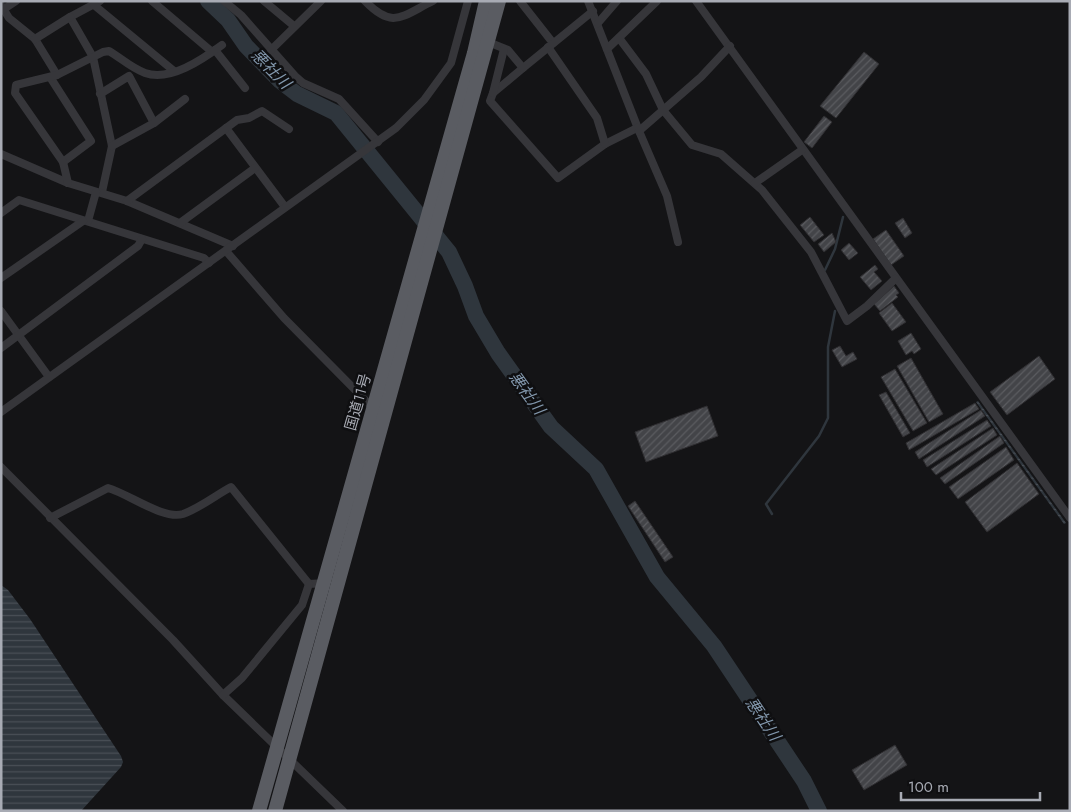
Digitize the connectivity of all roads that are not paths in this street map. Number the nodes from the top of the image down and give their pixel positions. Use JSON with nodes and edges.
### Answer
{"nodes":[{"id":1,"x":16,"y":1,"type":"edge"},
{"id":2,"x":152,"y":1,"type":"edge"},
{"id":3,"x":224,"y":1,"type":"edge"},
{"id":4,"x":264,"y":1,"type":"edge"},
{"id":5,"x":321,"y":1,"type":"edge"},
{"id":6,"x":365,"y":1,"type":"edge"},
{"id":7,"x":433,"y":1,"type":"edge"},
{"id":8,"x":468,"y":1,"type":"edge"},
{"id":9,"x":486,"y":1,"type":"edge"},
{"id":10,"x":498,"y":1,"type":"edge"},
{"id":11,"x":520,"y":1,"type":"edge"},
{"id":12,"x":588,"y":1,"type":"edge"},
{"id":13,"x":618,"y":1,"type":"edge"},
{"id":14,"x":657,"y":1,"type":"edge"},
{"id":15,"x":696,"y":1,"type":"edge"},
{"id":16,"x":97,"y":3,"type":"edge"},
{"id":17,"x":2,"y":7,"type":"edge"},
{"id":18,"x":593,"y":11,"type":"junction"},
{"id":19,"x":70,"y":17,"type":"junction"},
{"id":20,"x":598,"y":22,"type":"junction"},
{"id":21,"x":294,"y":26,"type":"junction"},
{"id":22,"x":619,"y":38,"type":"junction"},
{"id":23,"x":35,"y":39,"type":"junction"},
{"id":24,"x":488,"y":42,"type":"junction"},
{"id":25,"x":222,"y":45,"type":"dead end"},
{"id":26,"x":551,"y":45,"type":"junction"},
{"id":27,"x":730,"y":46,"type":"junction"},
{"id":28,"x":608,"y":48,"type":"junction"},
{"id":29,"x":504,"y":49,"type":"junction"},
{"id":30,"x":213,"y":50,"type":"junction"},
{"id":31,"x":271,"y":50,"type":"junction"},
{"id":32,"x":93,"y":58,"type":"junction"},
{"id":33,"x":523,"y":68,"type":"junction"},
{"id":34,"x":174,"y":71,"type":"junction"},
{"id":35,"x":54,"y":76,"type":"junction"},
{"id":36,"x":245,"y":88,"type":"dead end"},
{"id":37,"x":493,"y":93,"type":"junction"},
{"id":38,"x":100,"y":94,"type":"junction"},
{"id":39,"x":185,"y":99,"type":"dead end"},
{"id":40,"x":663,"y":110,"type":"junction"},
{"id":41,"x":154,"y":123,"type":"junction"},
{"id":42,"x":226,"y":128,"type":"junction"},
{"id":43,"x":288,"y":129,"type":"dead end"},
{"id":44,"x":638,"y":129,"type":"junction"},
{"id":45,"x":375,"y":144,"type":"junction"},
{"id":46,"x":605,"y":144,"type":"junction"},
{"id":47,"x":112,"y":146,"type":"junction"},
{"id":48,"x":1,"y":147,"type":"edge"},
{"id":49,"x":802,"y":150,"type":"junction"},
{"id":50,"x":4,"y":156,"type":"edge"},
{"id":51,"x":63,"y":162,"type":"junction"},
{"id":52,"x":255,"y":168,"type":"junction"},
{"id":53,"x":68,"y":183,"type":"junction"},
{"id":54,"x":755,"y":183,"type":"junction"},
{"id":55,"x":99,"y":192,"type":"junction"},
{"id":56,"x":127,"y":201,"type":"junction"},
{"id":57,"x":285,"y":207,"type":"junction"},
{"id":58,"x":1,"y":213,"type":"edge"},
{"id":59,"x":86,"y":221,"type":"junction"},
{"id":60,"x":180,"y":223,"type":"junction"},
{"id":61,"x":142,"y":239,"type":"junction"},
{"id":62,"x":678,"y":242,"type":"dead end"},
{"id":63,"x":426,"y":243,"type":"junction"},
{"id":64,"x":229,"y":248,"type":"junction"},
{"id":65,"x":209,"y":263,"type":"junction"},
{"id":66,"x":1,"y":278,"type":"edge"},
{"id":67,"x":895,"y":279,"type":"junction"},
{"id":68,"x":1,"y":311,"type":"edge"},
{"id":69,"x":18,"y":334,"type":"junction"},
{"id":70,"x":1,"y":348,"type":"edge"},
{"id":71,"x":49,"y":377,"type":"junction"},
{"id":72,"x":1,"y":412,"type":"edge"},
{"id":73,"x":378,"y":414,"type":"junction"},
{"id":74,"x":1,"y":467,"type":"edge"},
{"id":75,"x":1070,"y":502,"type":"edge"},
{"id":76,"x":1059,"y":504,"type":"junction"},
{"id":77,"x":50,"y":518,"type":"junction"},
{"id":78,"x":1070,"y":518,"type":"edge"},
{"id":79,"x":331,"y":583,"type":"junction"},
{"id":80,"x":309,"y":584,"type":"junction"},
{"id":81,"x":223,"y":695,"type":"junction"},
{"id":82,"x":278,"y":749,"type":"junction"},
{"id":83,"x":288,"y":760,"type":"junction"},
{"id":84,"x":259,"y":811,"type":"edge"},
{"id":85,"x":275,"y":811,"type":"edge"},
{"id":86,"x":343,"y":811,"type":"edge"}],
"edges":[{"from":1,"to":17,"type":"street"},
{"from":2,"to":30,"type":"street"},
{"from":3,"to":31,"type":"street"},
{"from":4,"to":21,"type":"street"},
{"from":5,"to":21,"type":"street"},
{"from":6,"to":7,"type":"street"},
{"from":8,"to":45,"type":"street"},
{"from":9,"to":63,"type":"highway","name":"国道11号"},
{"from":10,"to":24,"type":"highway","name":"国道11号"},
{"from":11,"to":26,"type":"street"},
{"from":12,"to":18,"type":"street"},
{"from":13,"to":20,"type":"street"},
{"from":14,"to":22,"type":"street"},
{"from":15,"to":27,"type":"street"},
{"from":16,"to":19,"type":"street"},
{"from":16,"to":34,"type":"street"},
{"from":17,"to":23,"type":"street"},
{"from":18,"to":20,"type":"street"},
{"from":18,"to":26,"type":"street"},
{"from":19,"to":23,"type":"street"},
{"from":19,"to":32,"type":"street"},
{"from":20,"to":28,"type":"street"},
{"from":21,"to":31,"type":"street"},
{"from":22,"to":28,"type":"street"},
{"from":22,"to":40,"type":"street"},
{"from":23,"to":35,"type":"street"},
{"from":24,"to":29,"type":"street"},
{"from":24,"to":63,"type":"highway","name":"国道11号"},
{"from":25,"to":30,"type":"street"},
{"from":26,"to":33,"type":"street"},
{"from":26,"to":46,"type":"street"},
{"from":27,"to":40,"type":"street"},
{"from":27,"to":49,"type":"street"},
{"from":28,"to":44,"type":"street"},
{"from":29,"to":33,"type":"street"},
{"from":29,"to":37,"type":"street"},
{"from":30,"to":34,"type":"street"},
{"from":30,"to":36,"type":"street"},
{"from":31,"to":45,"type":"street"},
{"from":32,"to":34,"type":"street"},
{"from":32,"to":35,"type":"street"},
{"from":32,"to":38,"type":"street"},
{"from":33,"to":37,"type":"street"},
{"from":35,"to":51,"type":"street"},
{"from":35,"to":51,"type":"street"},
{"from":37,"to":46,"type":"street"},
{"from":38,"to":41,"type":"street"},
{"from":38,"to":47,"type":"street"},
{"from":39,"to":41,"type":"street"},
{"from":40,"to":44,"type":"street"},
{"from":40,"to":54,"type":"street"},
{"from":41,"to":47,"type":"street"},
{"from":42,"to":43,"type":"street"},
{"from":42,"to":52,"type":"street"},
{"from":42,"to":56,"type":"street"},
{"from":44,"to":46,"type":"street"},
{"from":44,"to":62,"type":"street"},
{"from":45,"to":57,"type":"street"},
{"from":47,"to":55,"type":"street"},
{"from":48,"to":50,"type":"street"},
{"from":49,"to":54,"type":"street"},
{"from":49,"to":67,"type":"street"},
{"from":50,"to":53,"type":"street"},
{"from":51,"to":53,"type":"street"},
{"from":52,"to":57,"type":"street"},
{"from":52,"to":60,"type":"street"},
{"from":53,"to":55,"type":"street"},
{"from":54,"to":67,"type":"street"},
{"from":55,"to":56,"type":"street"},
{"from":55,"to":59,"type":"street"},
{"from":56,"to":60,"type":"street"},
{"from":57,"to":64,"type":"street"},
{"from":58,"to":59,"type":"street"},
{"from":59,"to":61,"type":"street"},
{"from":59,"to":66,"type":"street"},
{"from":60,"to":64,"type":"street"},
{"from":61,"to":65,"type":"street"},
{"from":61,"to":69,"type":"street"},
{"from":63,"to":73,"type":"highway","name":"国道11号"},
{"from":64,"to":65,"type":"street"},
{"from":64,"to":73,"type":"street"},
{"from":65,"to":71,"type":"street"},
{"from":67,"to":76,"type":"street"},
{"from":68,"to":69,"type":"street"},
{"from":69,"to":70,"type":"street"},
{"from":69,"to":71,"type":"street"},
{"from":71,"to":72,"type":"street"},
{"from":73,"to":79,"type":"highway","name":"国道11号"},
{"from":74,"to":77,"type":"street"},
{"from":75,"to":76,"type":"street"},
{"from":76,"to":78,"type":"street"},
{"from":77,"to":80,"type":"street"},
{"from":77,"to":81,"type":"street"},
{"from":79,"to":80,"type":"street"},
{"from":79,"to":82,"type":"highway","name":"国道11号"},
{"from":79,"to":83,"type":"highway","name":"国道11号"},
{"from":80,"to":81,"type":"street"},
{"from":81,"to":82,"type":"street"},
{"from":82,"to":83,"type":"street"},
{"from":82,"to":84,"type":"highway","name":"国道11号"},
{"from":83,"to":85,"type":"highway","name":"国道11号"},
{"from":83,"to":86,"type":"street"}]}
